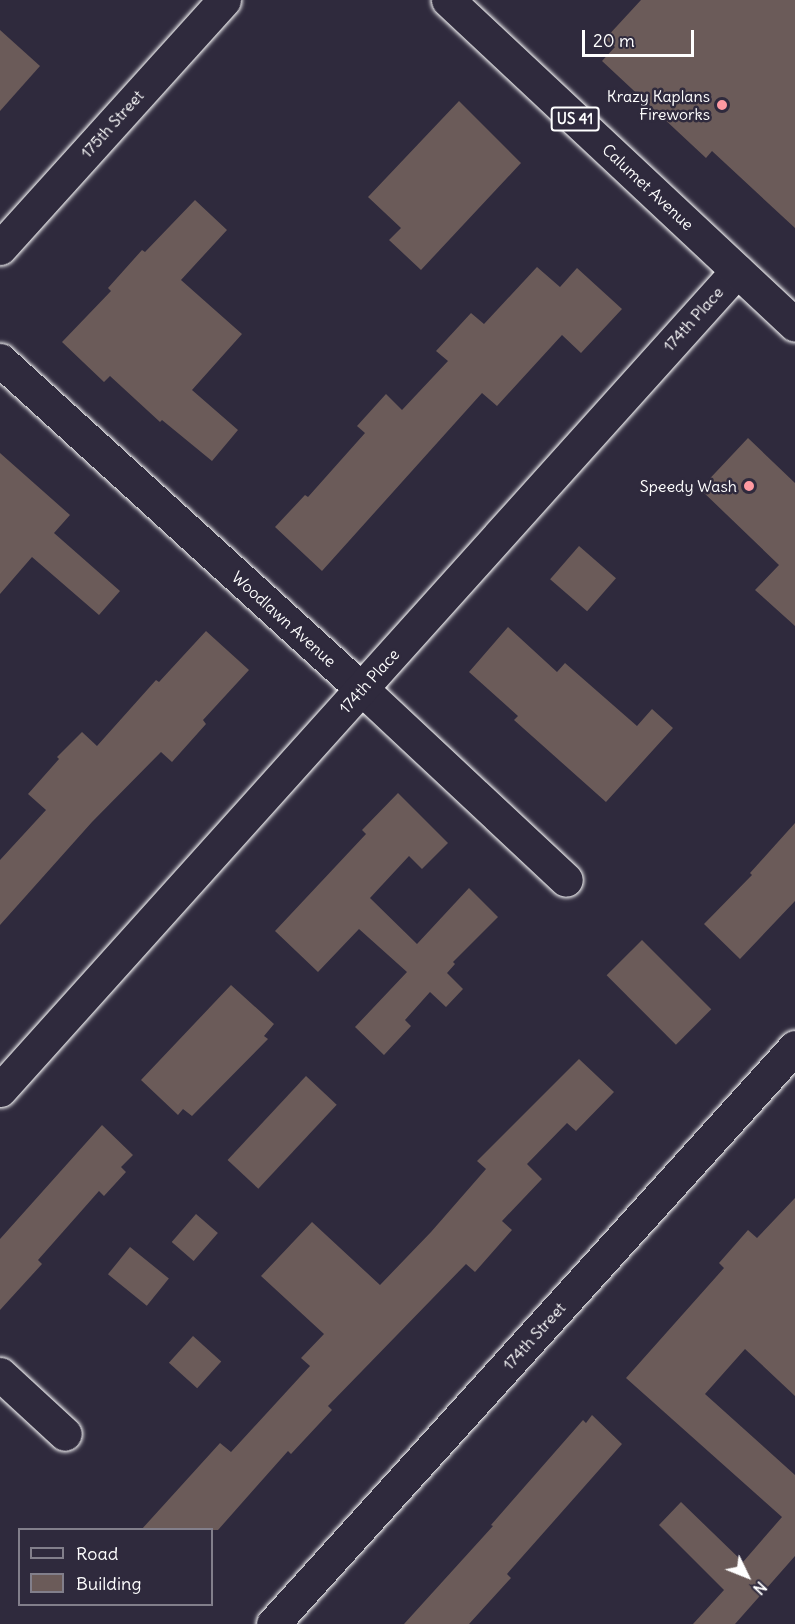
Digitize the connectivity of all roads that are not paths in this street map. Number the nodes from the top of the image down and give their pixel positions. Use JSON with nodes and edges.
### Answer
{"nodes":[{"id":1,"x":224,"y":0,"type":"edge"},
{"id":2,"x":448,"y":0,"type":"edge"},
{"id":3,"x":0,"y":248,"type":"edge"},
{"id":4,"x":737,"y":271,"type":"junction"},
{"id":5,"x":795,"y":325,"type":"edge"},
{"id":6,"x":0,"y":360,"type":"edge"},
{"id":7,"x":362,"y":689,"type":"junction"},
{"id":8,"x":566,"y":880,"type":"dead end"},
{"id":9,"x":795,"y":1047,"type":"edge"},
{"id":10,"x":0,"y":1090,"type":"edge"},
{"id":11,"x":0,"y":1374,"type":"edge"},
{"id":12,"x":65,"y":1434,"type":"dead end"},
{"id":13,"x":273,"y":1624,"type":"edge"}],
"edges":[{"from":1,"to":3,"type":"street","name":"175th Street"},
{"from":2,"to":4,"type":"street","name":"Calumet Avenue","number":"US 41"},
{"from":4,"to":5,"type":"street","name":"Calumet Avenue","number":"US 41"},
{"from":4,"to":7,"type":"street","name":"174th Place"},
{"from":6,"to":7,"type":"street","name":"Woodlawn Avenue"},
{"from":7,"to":8,"type":"street","name":"Woodlawn Avenue"},
{"from":7,"to":10,"type":"street","name":"174th Place"},
{"from":9,"to":13,"type":"street","name":"174th Street"},
{"from":11,"to":12,"type":"street"}]}
